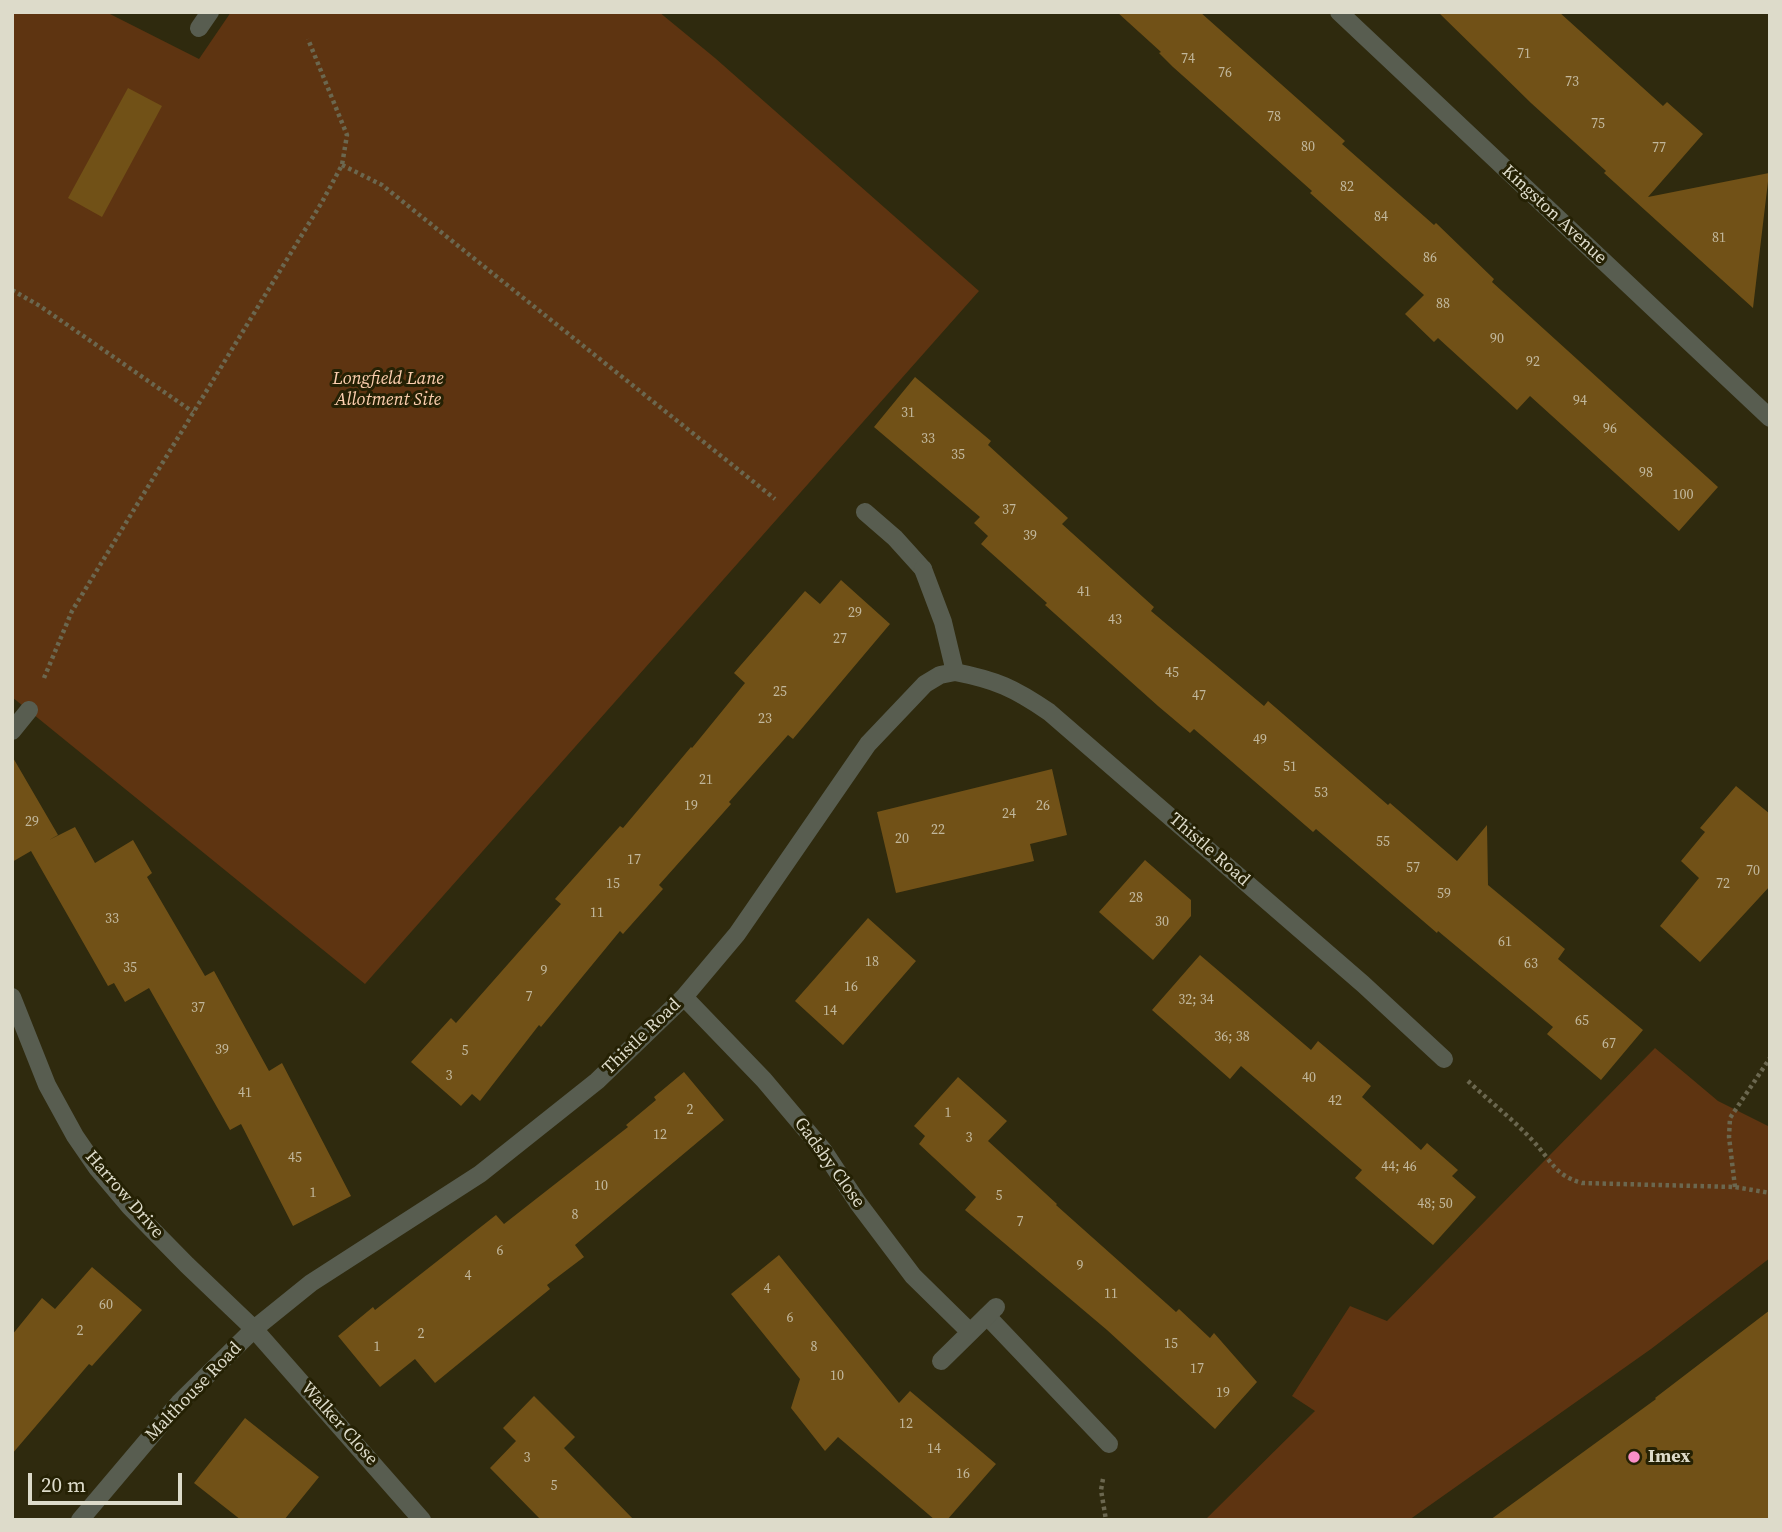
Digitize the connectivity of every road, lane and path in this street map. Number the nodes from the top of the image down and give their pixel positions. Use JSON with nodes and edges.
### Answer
{"nodes":[{"id":1,"x":210,"y":12,"type":"edge"},
{"id":2,"x":1339,"y":12,"type":"edge"},
{"id":3,"x":199,"y":28,"type":"dead end"},
{"id":4,"x":309,"y":39,"type":"dead end"},
{"id":5,"x":342,"y":165,"type":"junction"},
{"id":6,"x":12,"y":290,"type":"edge"},
{"id":7,"x":193,"y":412,"type":"junction"},
{"id":8,"x":1770,"y":418,"type":"edge"},
{"id":9,"x":775,"y":499,"type":"dead end"},
{"id":10,"x":865,"y":512,"type":"dead end"},
{"id":11,"x":954,"y":672,"type":"junction"},
{"id":12,"x":29,"y":710,"type":"joint"},
{"id":13,"x":12,"y":731,"type":"edge"},
{"id":14,"x":12,"y":997,"type":"edge"},
{"id":15,"x":684,"y":997,"type":"junction"},
{"id":16,"x":1770,"y":1058,"type":"edge"},
{"id":17,"x":1444,"y":1059,"type":"joint"},
{"id":18,"x":1735,"y":1187,"type":"junction"},
{"id":19,"x":1770,"y":1193,"type":"edge"},
{"id":20,"x":254,"y":1329,"type":"junction"},
{"id":21,"x":970,"y":1332,"type":"junction"},
{"id":22,"x":941,"y":1361,"type":"dead end"},
{"id":23,"x":1110,"y":1444,"type":"dead end"},
{"id":24,"x":80,"y":1520,"type":"edge"},
{"id":25,"x":422,"y":1520,"type":"edge"}],
"edges":[{"from":1,"to":3,"type":"street"},
{"from":2,"to":8,"type":"street","name":"Kingston Avenue"},
{"from":4,"to":5,"type":"path"},
{"from":5,"to":7,"type":"path"},
{"from":5,"to":9,"type":"path"},
{"from":6,"to":7,"type":"path"},
{"from":7,"to":12,"type":"path"},
{"from":10,"to":11,"type":"street"},
{"from":11,"to":15,"type":"street","name":"Thistle Road"},
{"from":11,"to":17,"type":"street","name":"Thistle Road"},
{"from":12,"to":13,"type":"street"},
{"from":14,"to":20,"type":"street","name":"Harrow Drive"},
{"from":15,"to":20,"type":"street","name":"Thistle Road"},
{"from":15,"to":21,"type":"street","name":"Gadsby Close"},
{"from":16,"to":18,"type":"path"},
{"from":17,"to":18,"type":"path"},
{"from":18,"to":19,"type":"path"},
{"from":20,"to":24,"type":"street","name":"Malthouse Road"},
{"from":20,"to":25,"type":"street","name":"Walker Close"},
{"from":21,"to":22,"type":"street"},
{"from":21,"to":23,"type":"street"}]}
